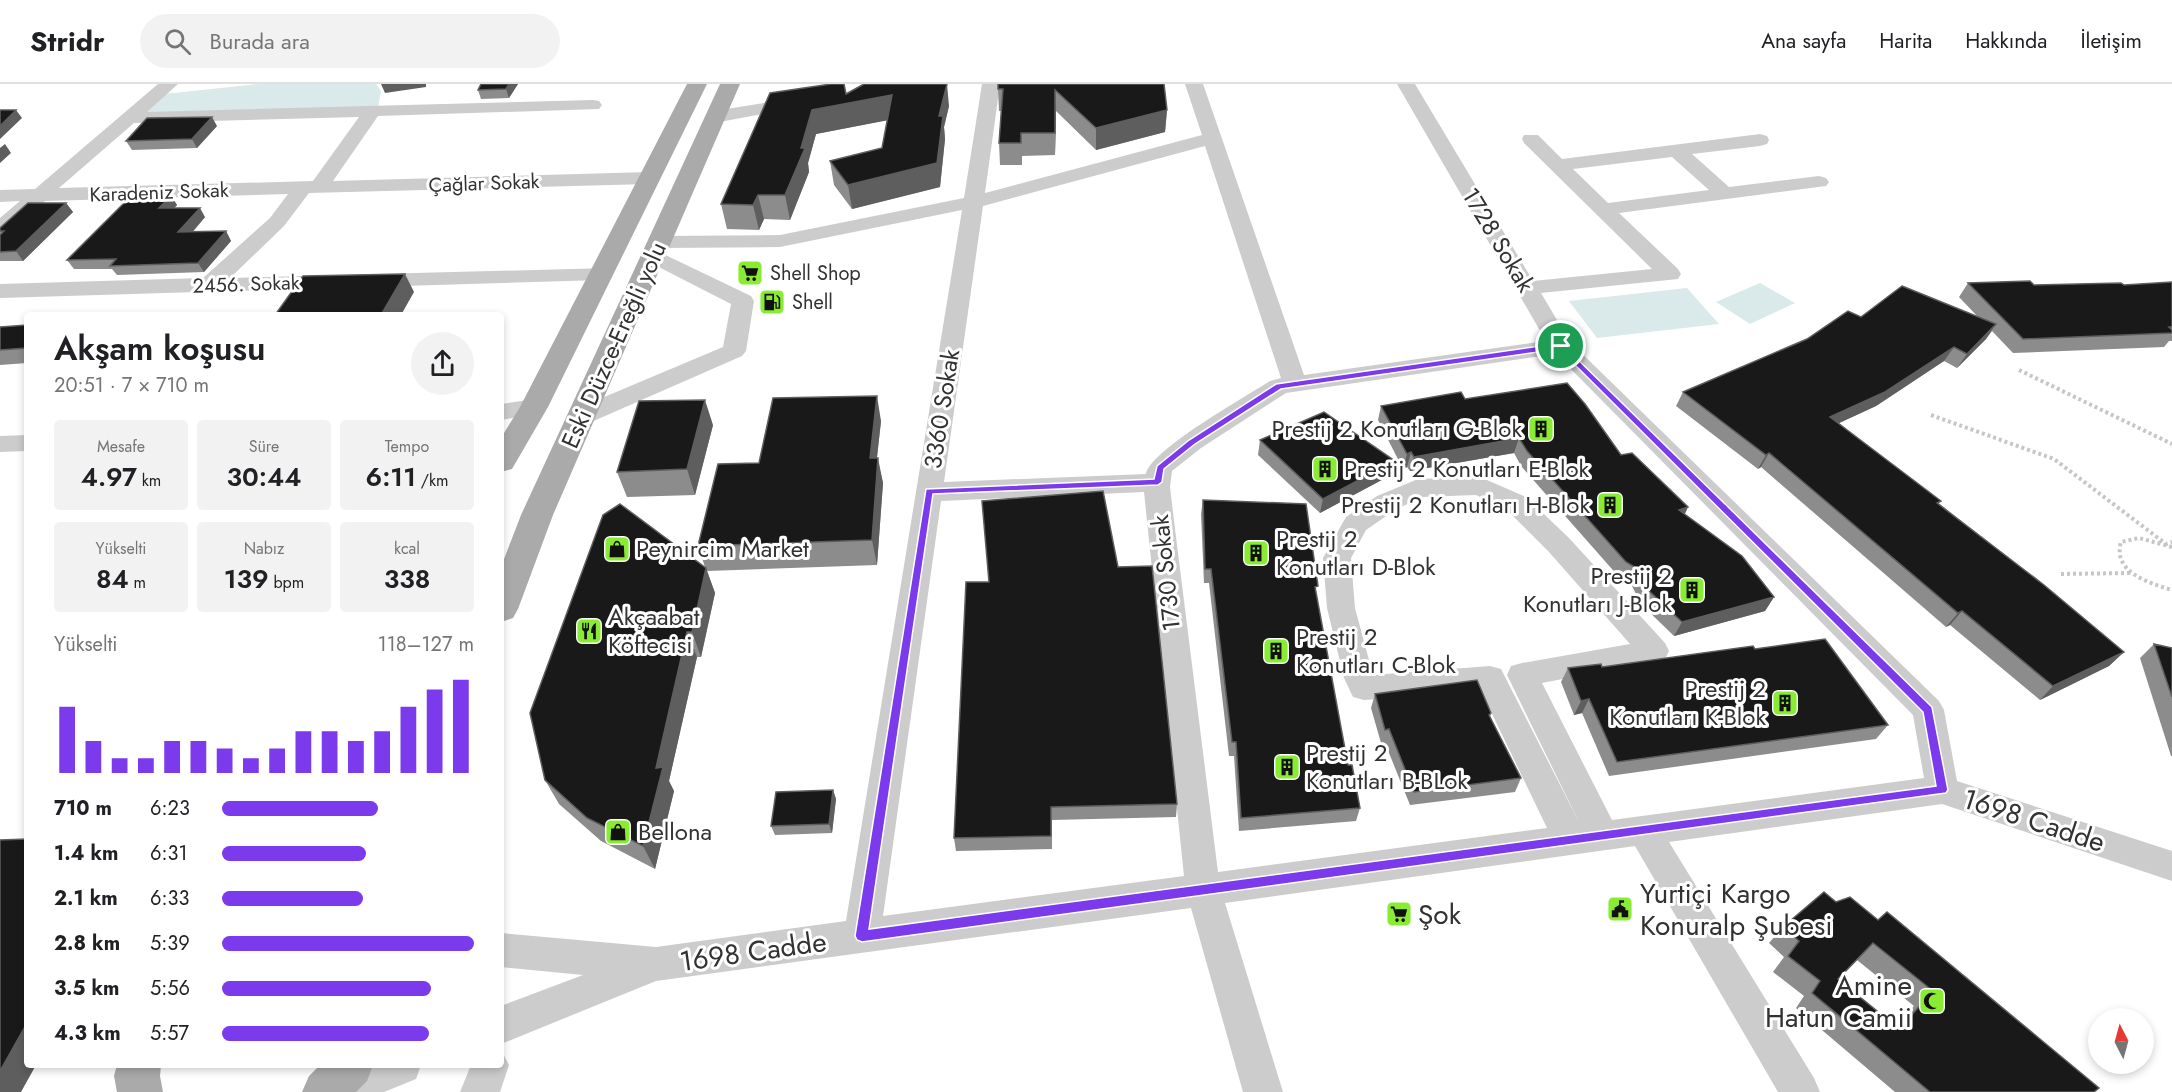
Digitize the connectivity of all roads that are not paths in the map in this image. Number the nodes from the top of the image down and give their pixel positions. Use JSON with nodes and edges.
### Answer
{"nodes":[{"id":1,"x":169,"y":84,"type":"edge"},
{"id":2,"x":697,"y":84,"type":"edge"},
{"id":3,"x":730,"y":84,"type":"edge"},
{"id":4,"x":991,"y":84,"type":"edge"},
{"id":5,"x":1194,"y":84,"type":"edge"},
{"id":6,"x":1406,"y":84,"type":"edge"},
{"id":7,"x":816,"y":100,"type":"edge"},
{"id":8,"x":593,"y":105,"type":"dead end"},
{"id":9,"x":373,"y":111,"type":"junction"},
{"id":10,"x":714,"y":117,"type":"junction"},
{"id":11,"x":130,"y":118,"type":"junction"},
{"id":12,"x":1212,"y":138,"type":"junction"},
{"id":13,"x":1531,"y":139,"type":"dead end"},
{"id":14,"x":1760,"y":140,"type":"dead end"},
{"id":15,"x":1676,"y":150,"type":"junction"},
{"id":16,"x":1558,"y":165,"type":"junction"},
{"id":17,"x":650,"y":178,"type":"junction"},
{"id":18,"x":1819,"y":182,"type":"dead end"},
{"id":19,"x":310,"y":188,"type":"junction"},
{"id":20,"x":1725,"y":194,"type":"junction"},
{"id":21,"x":39,"y":195,"type":"junction"},
{"id":22,"x":0,"y":196,"type":"edge"},
{"id":23,"x":973,"y":202,"type":"junction"},
{"id":24,"x":1605,"y":209,"type":"junction"},
{"id":25,"x":0,"y":229,"type":"edge"},
{"id":26,"x":658,"y":249,"type":"junction"},
{"id":27,"x":601,"y":273,"type":"junction"},
{"id":28,"x":209,"y":285,"type":"junction"},
{"id":29,"x":1527,"y":288,"type":"junction"},
{"id":30,"x":0,"y":291,"type":"edge"},
{"id":31,"x":1561,"y":346,"type":"junction"},
{"id":32,"x":1295,"y":384,"type":"junction"},
{"id":33,"x":534,"y":406,"type":"junction"},
{"id":34,"x":504,"y":411,"type":"edge"},
{"id":35,"x":580,"y":417,"type":"junction"},
{"id":36,"x":511,"y":433,"type":"edge"},
{"id":37,"x":24,"y":442,"type":"edge"},
{"id":38,"x":0,"y":444,"type":"edge"},
{"id":39,"x":504,"y":453,"type":"edge"},
{"id":40,"x":1158,"y":482,"type":"junction"},
{"id":41,"x":929,"y":492,"type":"junction"},
{"id":42,"x":504,"y":601,"type":"edge"},
{"id":43,"x":1942,"y":790,"type":"junction"},
{"id":44,"x":1644,"y":830,"type":"junction"},
{"id":45,"x":1587,"y":838,"type":"junction"},
{"id":46,"x":2172,"y":866,"type":"edge"},
{"id":47,"x":1203,"y":890,"type":"junction"},
{"id":48,"x":862,"y":936,"type":"junction"},
{"id":49,"x":504,"y":950,"type":"edge"},
{"id":50,"x":656,"y":964,"type":"junction"},
{"id":51,"x":504,"y":1026,"type":"edge"},
{"id":52,"x":348,"y":1068,"type":"edge"},
{"id":53,"x":395,"y":1068,"type":"edge"},
{"id":54,"x":489,"y":1068,"type":"edge"},
{"id":55,"x":325,"y":1092,"type":"edge"},
{"id":56,"x":336,"y":1092,"type":"edge"},
{"id":57,"x":480,"y":1092,"type":"edge"},
{"id":58,"x":1263,"y":1092,"type":"edge"},
{"id":59,"x":1800,"y":1092,"type":"edge"}],
"edges":[{"from":1,"to":11,"type":"street"},
{"from":2,"to":17,"type":"main road","name":"Eski Düzce-Ereğli yolu"},
{"from":3,"to":10,"type":"main road","name":"Eski Düzce-Ereğli yolu"},
{"from":4,"to":23,"type":"street","name":"3360 Sokak"},
{"from":5,"to":12,"type":"street"},
{"from":6,"to":29,"type":"street","name":"1728 Sokak"},
{"from":7,"to":10,"type":"street"},
{"from":8,"to":9,"type":"street"},
{"from":9,"to":11,"type":"street"},
{"from":9,"to":19,"type":"street"},
{"from":10,"to":26,"type":"main road","name":"Eski Düzce-Ereğli yolu"},
{"from":11,"to":21,"type":"street"},
{"from":12,"to":23,"type":"street"},
{"from":12,"to":32,"type":"street"},
{"from":13,"to":16,"type":"street"},
{"from":14,"to":15,"type":"street"},
{"from":15,"to":16,"type":"street"},
{"from":15,"to":20,"type":"street"},
{"from":16,"to":24,"type":"street"},
{"from":17,"to":19,"type":"street","name":"Çağlar Sokak"},
{"from":17,"to":27,"type":"main road","name":"Eski Düzce-Ereğli yolu"},
{"from":18,"to":20,"type":"street"},
{"from":19,"to":21,"type":"street","name":"Karadeniz Sokak"},
{"from":19,"to":28,"type":"street"},
{"from":20,"to":24,"type":"street"},
{"from":21,"to":22,"type":"street","name":"Karadeniz Sokak"},
{"from":21,"to":25,"type":"street"},
{"from":23,"to":26,"type":"street"},
{"from":23,"to":41,"type":"street","name":"3360 Sokak"},
{"from":24,"to":29,"type":"street"},
{"from":26,"to":35,"type":"main road","name":"Eski Düzce-Ereğli yolu"},
{"from":26,"to":35,"type":"street"},
{"from":27,"to":28,"type":"street","name":"2456. Sokak"},
{"from":27,"to":33,"type":"main road","name":"Eski Düzce-Ereğli yolu"},
{"from":28,"to":30,"type":"street","name":"2456. Sokak"},
{"from":29,"to":31,"type":"street","name":"1728 Sokak"},
{"from":31,"to":32,"type":"street","name":"1730 Sokak"},
{"from":31,"to":43,"type":"street","name":"1728 Sokak"},
{"from":32,"to":40,"type":"street","name":"1730 Sokak"},
{"from":33,"to":34,"type":"street"},
{"from":33,"to":36,"type":"main road","name":"Eski Düzce-Ereğli yolu"},
{"from":35,"to":42,"type":"main road","name":"Eski Düzce-Ereğli yolu"},
{"from":36,"to":39,"type":"main road","name":"Eski Düzce-Ereğli yolu"},
{"from":37,"to":38,"type":"street"},
{"from":40,"to":41,"type":"street"},
{"from":40,"to":47,"type":"street","name":"1730 Sokak"},
{"from":41,"to":48,"type":"street","name":"3360 Sokak"},
{"from":43,"to":44,"type":"street","name":"1698 Cadde"},
{"from":43,"to":46,"type":"street","name":"1698 Cadde"},
{"from":44,"to":45,"type":"street","name":"1698 Cadde"},
{"from":44,"to":59,"type":"street"},
{"from":45,"to":45,"type":"street"},
{"from":45,"to":47,"type":"street","name":"1698 Cadde"},
{"from":47,"to":48,"type":"street","name":"1698 Cadde"},
{"from":47,"to":58,"type":"street","name":"1730 Sokak"},
{"from":48,"to":50,"type":"street","name":"1698 Cadde"},
{"from":49,"to":50,"type":"street","name":"1698 Cadde"},
{"from":50,"to":51,"type":"street"},
{"from":52,"to":55,"type":"main road"},
{"from":53,"to":56,"type":"street"},
{"from":54,"to":57,"type":"street"}]}
